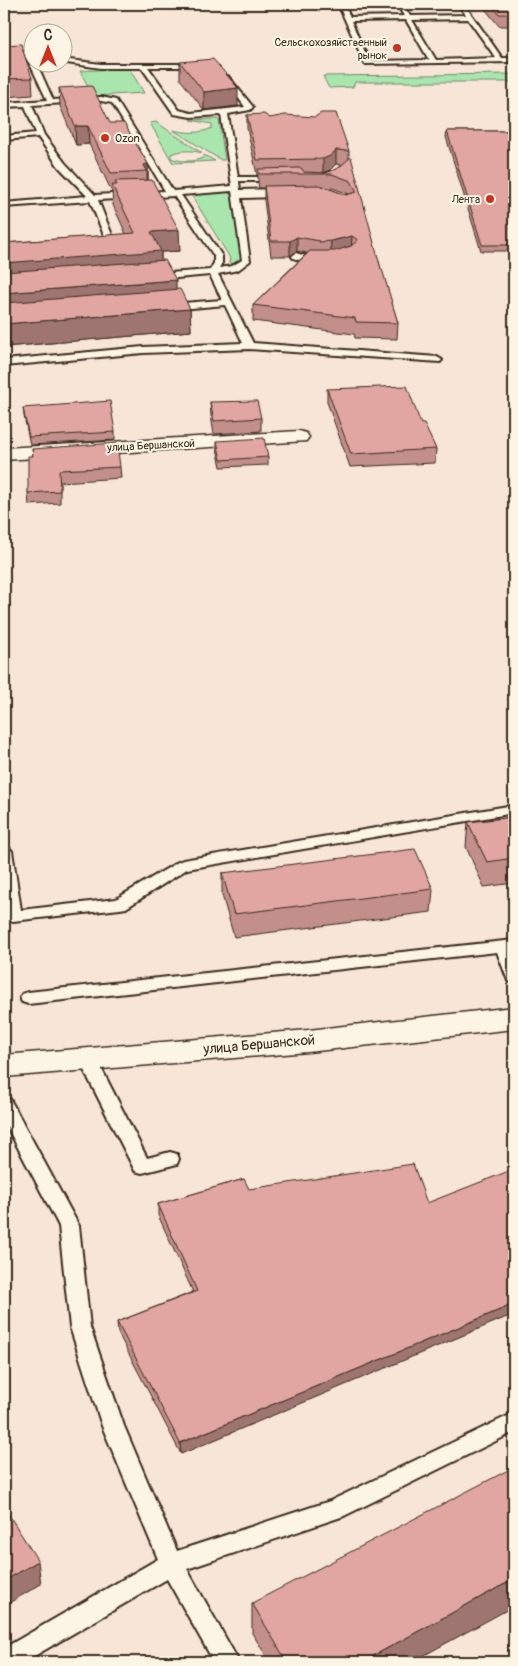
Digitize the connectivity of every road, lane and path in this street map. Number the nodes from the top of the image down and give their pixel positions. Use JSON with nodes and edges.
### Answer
{"nodes":[{"id":1,"x":341,"y":4,"type":"edge"},
{"id":2,"x":400,"y":4,"type":"edge"},
{"id":3,"x":461,"y":4,"type":"edge"},
{"id":4,"x":470,"y":16,"type":"junction"},
{"id":5,"x":408,"y":18,"type":"junction"},
{"id":6,"x":347,"y":19,"type":"junction"},
{"id":7,"x":514,"y":60,"type":"edge"},
{"id":8,"x":501,"y":61,"type":"junction"},
{"id":9,"x":434,"y":62,"type":"junction"},
{"id":10,"x":72,"y":63,"type":"edge"},
{"id":11,"x":208,"y":65,"type":"edge"},
{"id":12,"x":144,"y":66,"type":"junction"},
{"id":13,"x":36,"y":72,"type":"edge"},
{"id":14,"x":223,"y":74,"type":"edge"},
{"id":15,"x":51,"y":102,"type":"junction"},
{"id":16,"x":28,"y":104,"type":"junction"},
{"id":17,"x":4,"y":105,"type":"edge"},
{"id":18,"x":224,"y":113,"type":"junction"},
{"id":19,"x":40,"y":135,"type":"junction"},
{"id":20,"x":4,"y":138,"type":"edge"},
{"id":21,"x":236,"y":188,"type":"junction"},
{"id":22,"x":173,"y":193,"type":"junction"},
{"id":23,"x":92,"y":198,"type":"junction"},
{"id":24,"x":4,"y":205,"type":"edge"},
{"id":25,"x":88,"y":247,"type":"edge"},
{"id":26,"x":296,"y":256,"type":"edge"},
{"id":27,"x":328,"y":260,"type":"edge"},
{"id":28,"x":213,"y":272,"type":"junction"},
{"id":29,"x":143,"y":278,"type":"edge"},
{"id":30,"x":228,"y":302,"type":"junction"},
{"id":31,"x":160,"y":308,"type":"edge"},
{"id":32,"x":249,"y":346,"type":"junction"},
{"id":33,"x":437,"y":360,"type":"dead end"},
{"id":34,"x":4,"y":363,"type":"edge"},
{"id":35,"x":299,"y":437,"type":"dead end"},
{"id":36,"x":4,"y":454,"type":"edge"},
{"id":37,"x":514,"y":810,"type":"edge"},
{"id":38,"x":4,"y":851,"type":"edge"},
{"id":39,"x":9,"y":916,"type":"edge"},
{"id":40,"x":509,"y":946,"type":"edge"},
{"id":41,"x":514,"y":977,"type":"edge"},
{"id":42,"x":28,"y":998,"type":"dead end"},
{"id":43,"x":514,"y":1018,"type":"edge"},
{"id":44,"x":87,"y":1058,"type":"junction"},
{"id":45,"x":4,"y":1066,"type":"edge"},
{"id":46,"x":4,"y":1104,"type":"edge"},
{"id":47,"x":170,"y":1158,"type":"dead end"},
{"id":48,"x":514,"y":1422,"type":"edge"},
{"id":49,"x":171,"y":1564,"type":"junction"},
{"id":50,"x":4,"y":1661,"type":"edge"},
{"id":51,"x":227,"y":1662,"type":"edge"}],
"edges":[{"from":1,"to":6,"type":"lane"},
{"from":2,"to":5,"type":"lane"},
{"from":3,"to":4,"type":"lane"},
{"from":4,"to":5,"type":"lane"},
{"from":4,"to":8,"type":"lane"},
{"from":5,"to":6,"type":"lane"},
{"from":5,"to":9,"type":"lane"},
{"from":6,"to":9,"type":"lane"},
{"from":7,"to":8,"type":"lane"},
{"from":8,"to":9,"type":"lane"},
{"from":10,"to":12,"type":"lane"},
{"from":11,"to":12,"type":"lane"},
{"from":12,"to":18,"type":"lane"},
{"from":13,"to":15,"type":"lane"},
{"from":14,"to":18,"type":"lane"},
{"from":15,"to":16,"type":"lane"},
{"from":15,"to":22,"type":"lane"},
{"from":16,"to":17,"type":"lane"},
{"from":16,"to":19,"type":"lane"},
{"from":18,"to":21,"type":"lane"},
{"from":19,"to":20,"type":"lane"},
{"from":19,"to":23,"type":"lane"},
{"from":21,"to":21,"type":"lane"},
{"from":21,"to":22,"type":"lane"},
{"from":21,"to":28,"type":"lane"},
{"from":22,"to":23,"type":"lane"},
{"from":22,"to":28,"type":"lane"},
{"from":23,"to":24,"type":"lane"},
{"from":23,"to":25,"type":"lane"},
{"from":26,"to":27,"type":"lane"},
{"from":28,"to":29,"type":"lane"},
{"from":28,"to":30,"type":"lane"},
{"from":30,"to":31,"type":"lane"},
{"from":30,"to":32,"type":"lane"},
{"from":32,"to":33,"type":"lane"},
{"from":32,"to":34,"type":"lane"},
{"from":35,"to":36,"type":"street","name":"улица Бершанской"},
{"from":37,"to":39,"type":"lane"},
{"from":38,"to":39,"type":"lane"},
{"from":40,"to":41,"type":"lane"},
{"from":40,"to":42,"type":"lane"},
{"from":43,"to":44,"type":"street","name":"улица Бершанской"},
{"from":44,"to":45,"type":"street","name":"улица Бершанской"},
{"from":44,"to":47,"type":"lane"},
{"from":46,"to":49,"type":"lane"},
{"from":48,"to":49,"type":"lane"},
{"from":49,"to":50,"type":"lane"},
{"from":49,"to":51,"type":"lane"}]}
